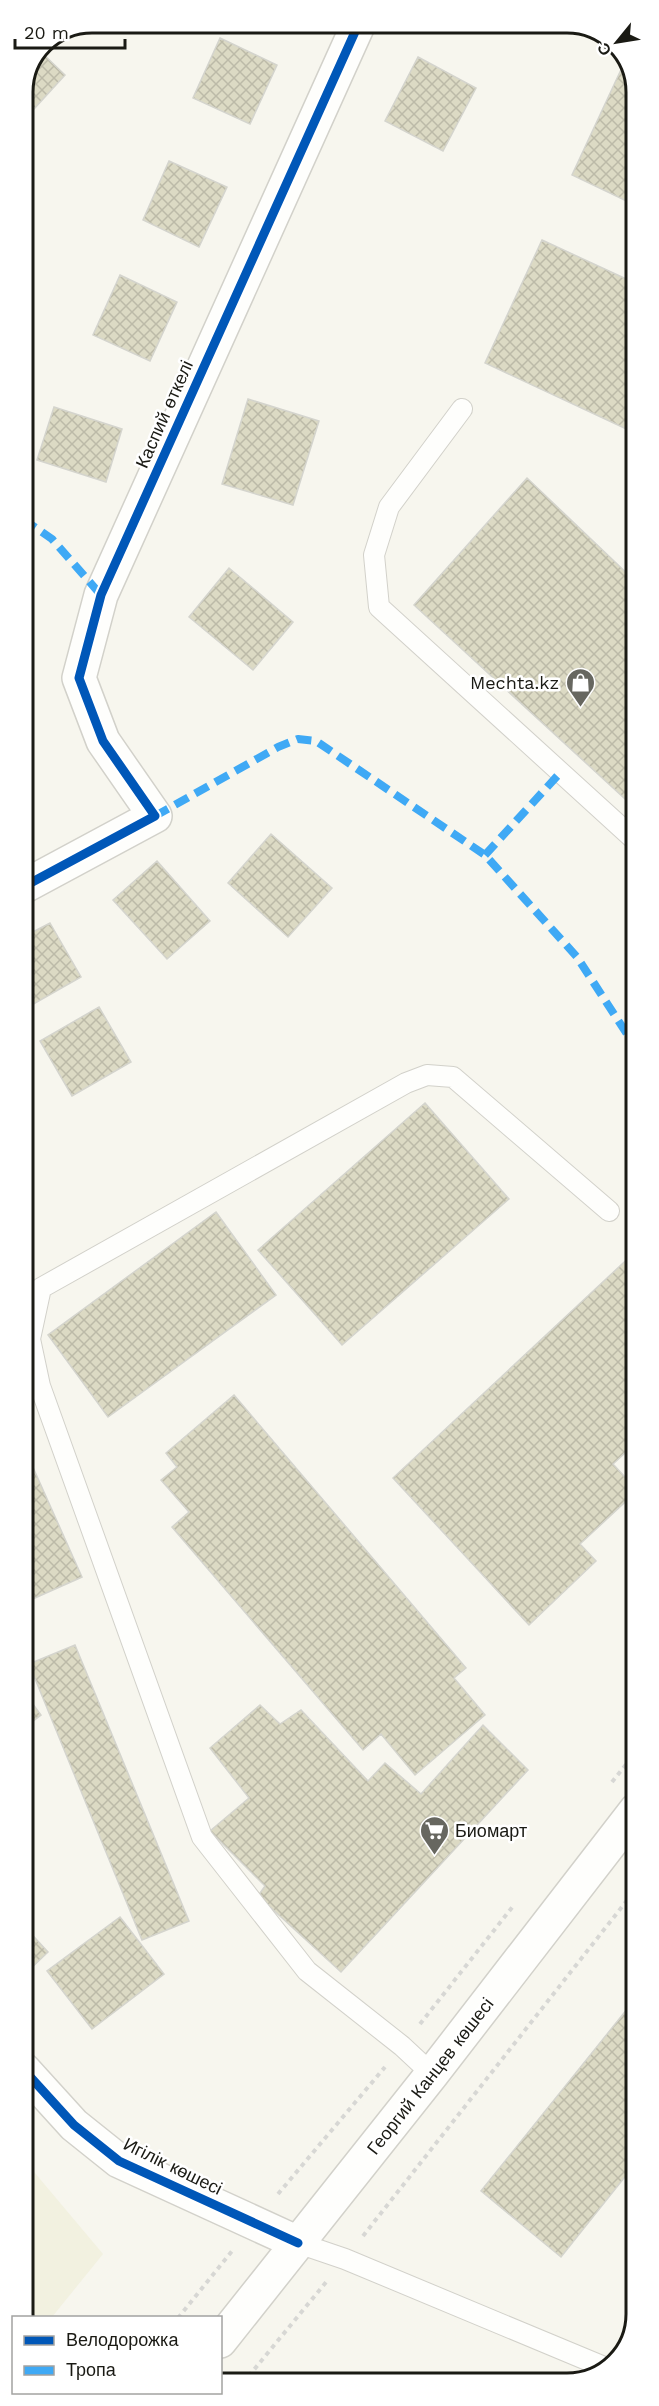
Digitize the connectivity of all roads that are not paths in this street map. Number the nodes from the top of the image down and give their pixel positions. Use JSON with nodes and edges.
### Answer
{"nodes":[{"id":1,"x":354,"y":33,"type":"edge"},
{"id":2,"x":462,"y":409,"type":"dead end"},
{"id":3,"x":626,"y":832,"type":"edge"},
{"id":4,"x":33,"y":882,"type":"edge"},
{"id":5,"x":609,"y":1211,"type":"dead end"},
{"id":6,"x":33,"y":1325,"type":"edge"},
{"id":7,"x":33,"y":1353,"type":"edge"},
{"id":8,"x":626,"y":1823,"type":"edge"},
{"id":9,"x":432,"y":2074,"type":"junction"},
{"id":10,"x":33,"y":2080,"type":"edge"},
{"id":11,"x":298,"y":2243,"type":"junction"},
{"id":12,"x":222,"y":2338,"type":"edge"},
{"id":13,"x":597,"y":2364,"type":"edge"}],
"edges":[{"from":1,"to":4,"type":"street","name":"Каспий өткелі"},
{"from":2,"to":3,"type":"lane"},
{"from":5,"to":6,"type":"lane"},
{"from":7,"to":9,"type":"lane"},
{"from":8,"to":9,"type":"street","name":"Георгий Канцев көшесі"},
{"from":9,"to":11,"type":"street","name":"Георгий Канцев көшесі"},
{"from":10,"to":11,"type":"street","name":"Игілік көшесі"},
{"from":11,"to":12,"type":"street","name":"Георгий Канцев көшесі"},
{"from":11,"to":13,"type":"lane"}]}
